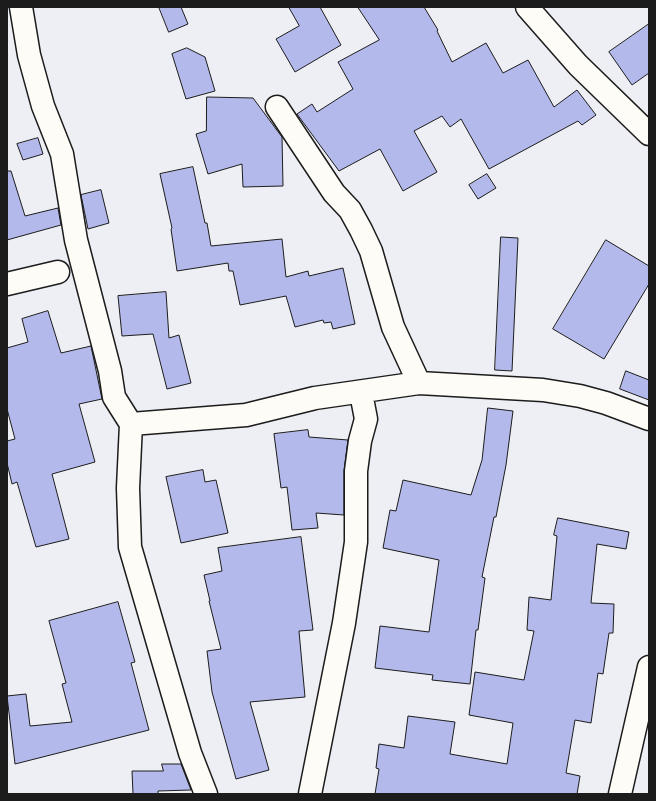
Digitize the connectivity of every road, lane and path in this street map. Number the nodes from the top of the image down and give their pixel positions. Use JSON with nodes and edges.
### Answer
{"nodes":[{"id":1,"x":21,"y":7,"type":"edge"},
{"id":2,"x":527,"y":7,"type":"edge"},
{"id":3,"x":277,"y":108,"type":"dead end"},
{"id":4,"x":649,"y":134,"type":"edge"},
{"id":5,"x":58,"y":272,"type":"dead end"},
{"id":6,"x":7,"y":284,"type":"edge"},
{"id":7,"x":419,"y":383,"type":"junction"},
{"id":8,"x":361,"y":393,"type":"junction"},
{"id":9,"x":649,"y":419,"type":"edge"},
{"id":10,"x":131,"y":424,"type":"junction"},
{"id":11,"x":649,"y":667,"type":"edge"},
{"id":12,"x":206,"y":794,"type":"edge"},
{"id":13,"x":310,"y":794,"type":"edge"},
{"id":14,"x":620,"y":794,"type":"edge"}],
"edges":[{"from":1,"to":10,"type":"street"},
{"from":2,"to":4,"type":"street"},
{"from":3,"to":7,"type":"street"},
{"from":5,"to":6,"type":"street"},
{"from":7,"to":8,"type":"street"},
{"from":7,"to":9,"type":"street"},
{"from":8,"to":10,"type":"street"},
{"from":8,"to":13,"type":"street"},
{"from":10,"to":12,"type":"street"},
{"from":11,"to":14,"type":"street"}]}
